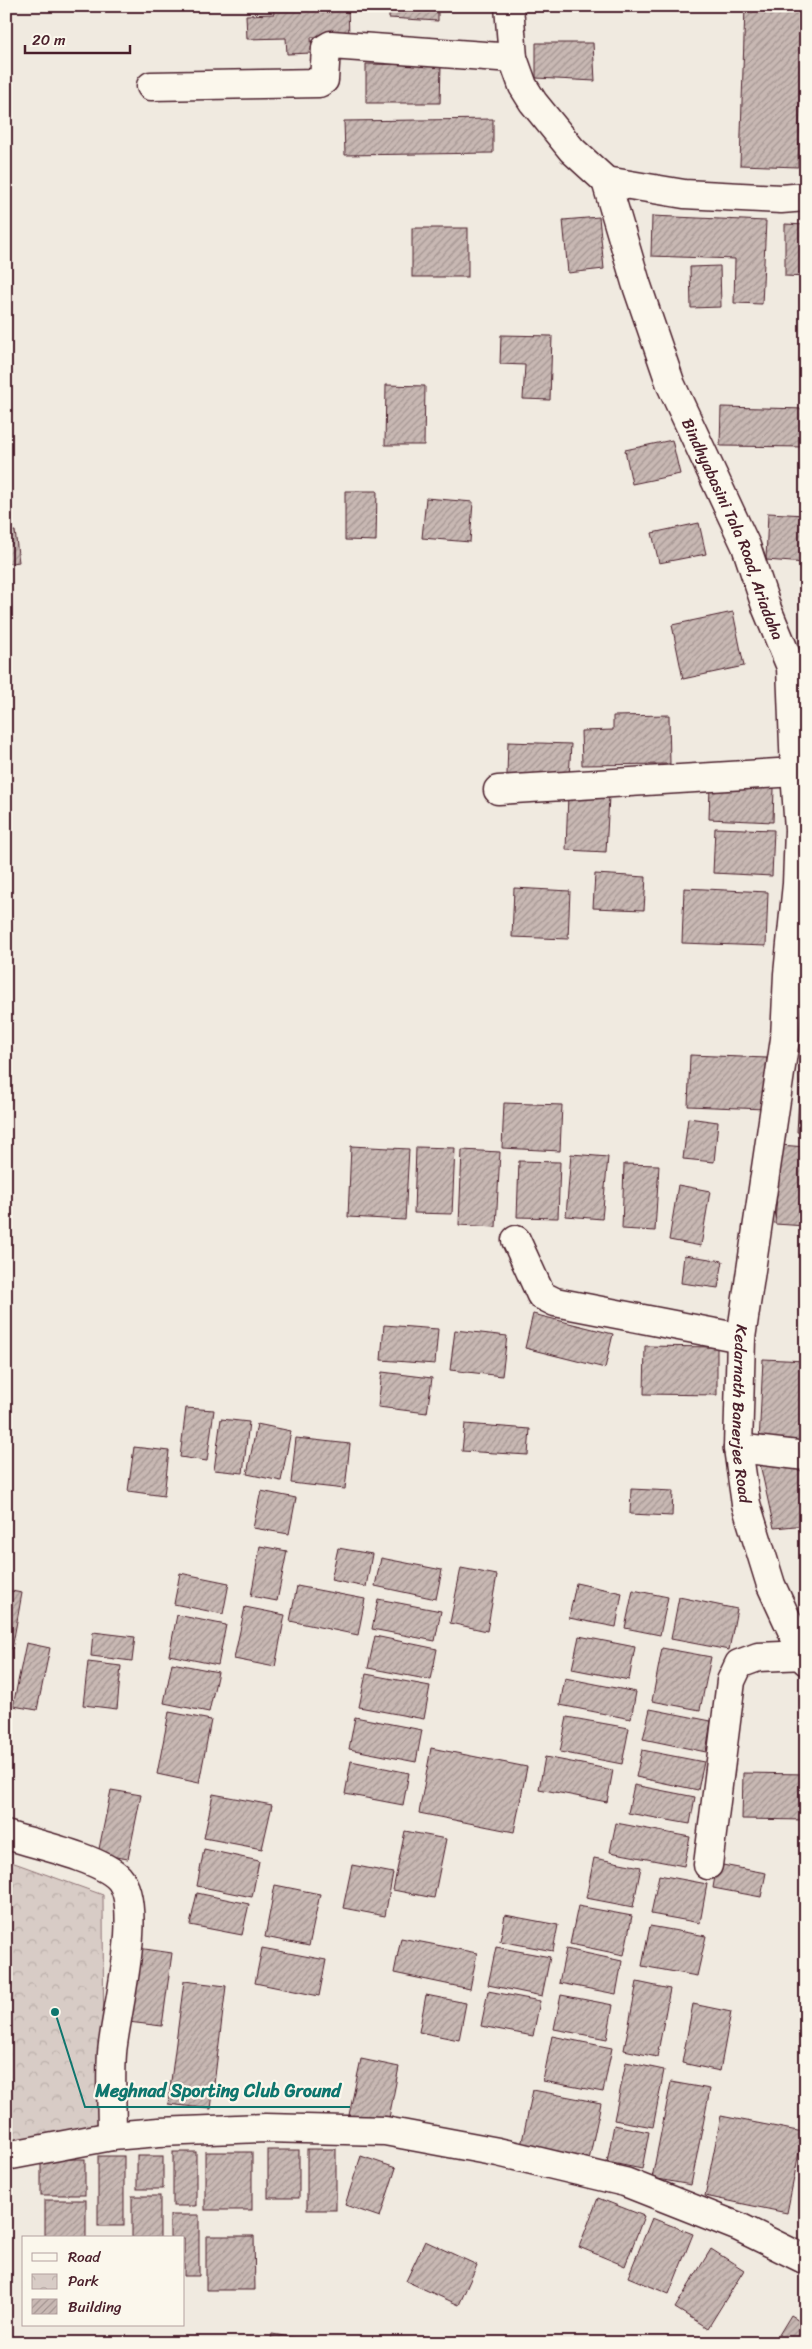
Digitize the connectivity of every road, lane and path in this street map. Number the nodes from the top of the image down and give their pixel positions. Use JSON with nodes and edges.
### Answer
{"nodes":[{"id":1,"x":509,"y":6,"type":"edge"},
{"id":2,"x":513,"y":58,"type":"junction"},
{"id":3,"x":151,"y":86,"type":"dead end"},
{"id":4,"x":606,"y":181,"type":"junction"},
{"id":5,"x":806,"y":197,"type":"edge"},
{"id":6,"x":799,"y":666,"type":"edge"},
{"id":7,"x":795,"y":772,"type":"junction"},
{"id":8,"x":498,"y":790,"type":"dead end"},
{"id":9,"x":795,"y":1038,"type":"edge"},
{"id":10,"x":516,"y":1240,"type":"dead end"},
{"id":11,"x":741,"y":1338,"type":"junction"},
{"id":12,"x":738,"y":1448,"type":"junction"},
{"id":13,"x":806,"y":1456,"type":"edge"},
{"id":14,"x":805,"y":1657,"type":"edge"},
{"id":15,"x":6,"y":1835,"type":"edge"},
{"id":16,"x":708,"y":1865,"type":"dead end"},
{"id":17,"x":112,"y":2136,"type":"junction"},
{"id":18,"x":6,"y":2156,"type":"edge"},
{"id":19,"x":806,"y":2260,"type":"edge"}],
"edges":[{"from":1,"to":2,"type":"street"},
{"from":2,"to":3,"type":"street"},
{"from":2,"to":4,"type":"street"},
{"from":4,"to":5,"type":"street"},
{"from":4,"to":6,"type":"street","name":"Bindhyabasini Tala Road, Ariadaha"},
{"from":6,"to":7,"type":"street","name":"Bindhyabasini Tala Road, Ariadaha"},
{"from":7,"to":8,"type":"street"},
{"from":7,"to":9,"type":"street","name":"Bindhyabasini Tala Road, Ariadaha"},
{"from":9,"to":11,"type":"street","name":"Kedarnath Banerjee Road"},
{"from":10,"to":11,"type":"street"},
{"from":11,"to":12,"type":"street","name":"Kedarnath Banerjee Road"},
{"from":12,"to":13,"type":"street"},
{"from":12,"to":14,"type":"street","name":"Kedarnath Banerjee Road"},
{"from":14,"to":16,"type":"street"},
{"from":15,"to":17,"type":"street"},
{"from":17,"to":18,"type":"street"},
{"from":17,"to":19,"type":"street"}]}
